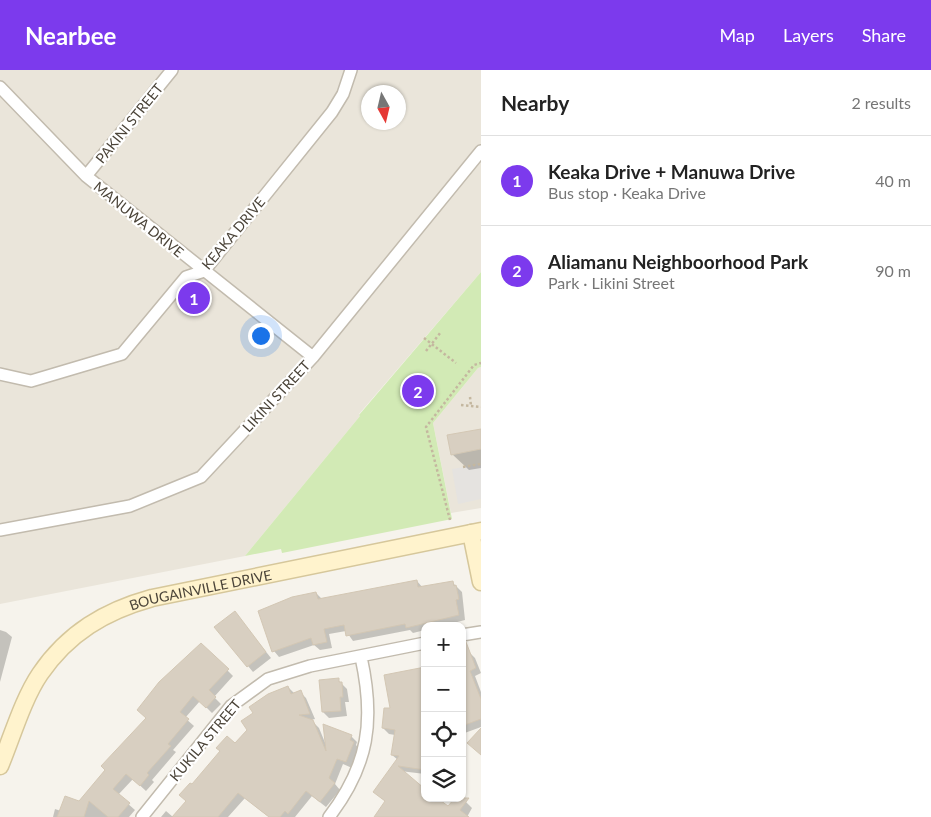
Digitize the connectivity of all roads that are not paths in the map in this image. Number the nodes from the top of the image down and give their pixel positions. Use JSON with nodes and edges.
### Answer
{"nodes":[{"id":1,"x":172,"y":70,"type":"edge"},
{"id":2,"x":351,"y":70,"type":"edge"},
{"id":3,"x":0,"y":87,"type":"edge"},
{"id":4,"x":481,"y":151,"type":"edge"},
{"id":5,"x":86,"y":176,"type":"junction"},
{"id":6,"x":204,"y":271,"type":"junction"},
{"id":7,"x":313,"y":357,"type":"junction"},
{"id":8,"x":0,"y":374,"type":"edge"},
{"id":9,"x":0,"y":530,"type":"edge"},
{"id":10,"x":476,"y":532,"type":"edge"},
{"id":11,"x":481,"y":582,"type":"edge"},
{"id":12,"x":481,"y":632,"type":"edge"},
{"id":13,"x":466,"y":634,"type":"edge"},
{"id":14,"x":421,"y":644,"type":"edge"},
{"id":15,"x":361,"y":657,"type":"junction"},
{"id":16,"x":0,"y":766,"type":"edge"},
{"id":17,"x":142,"y":817,"type":"edge"},
{"id":18,"x":329,"y":817,"type":"edge"}],
"edges":[{"from":1,"to":5,"type":"street","name":"PAKINI STREET"},
{"from":2,"to":6,"type":"street","name":"KEAKA DRIVE"},
{"from":3,"to":5,"type":"street","name":"MANUWA DRIVE"},
{"from":4,"to":7,"type":"street","name":"LIKINI STREET"},
{"from":5,"to":6,"type":"street","name":"MANUWA DRIVE"},
{"from":6,"to":7,"type":"street","name":"MANUWA DRIVE"},
{"from":6,"to":8,"type":"street","name":"KEAKA DRIVE"},
{"from":7,"to":9,"type":"street","name":"LIKINI STREET"},
{"from":10,"to":11,"type":"street"},
{"from":10,"to":16,"type":"street","name":"BOUGAINVILLE DRIVE"},
{"from":12,"to":13,"type":"street"},
{"from":14,"to":15,"type":"street","name":"KUKILA STREET"},
{"from":15,"to":17,"type":"street","name":"KUKILA STREET"},
{"from":15,"to":18,"type":"street"}]}
